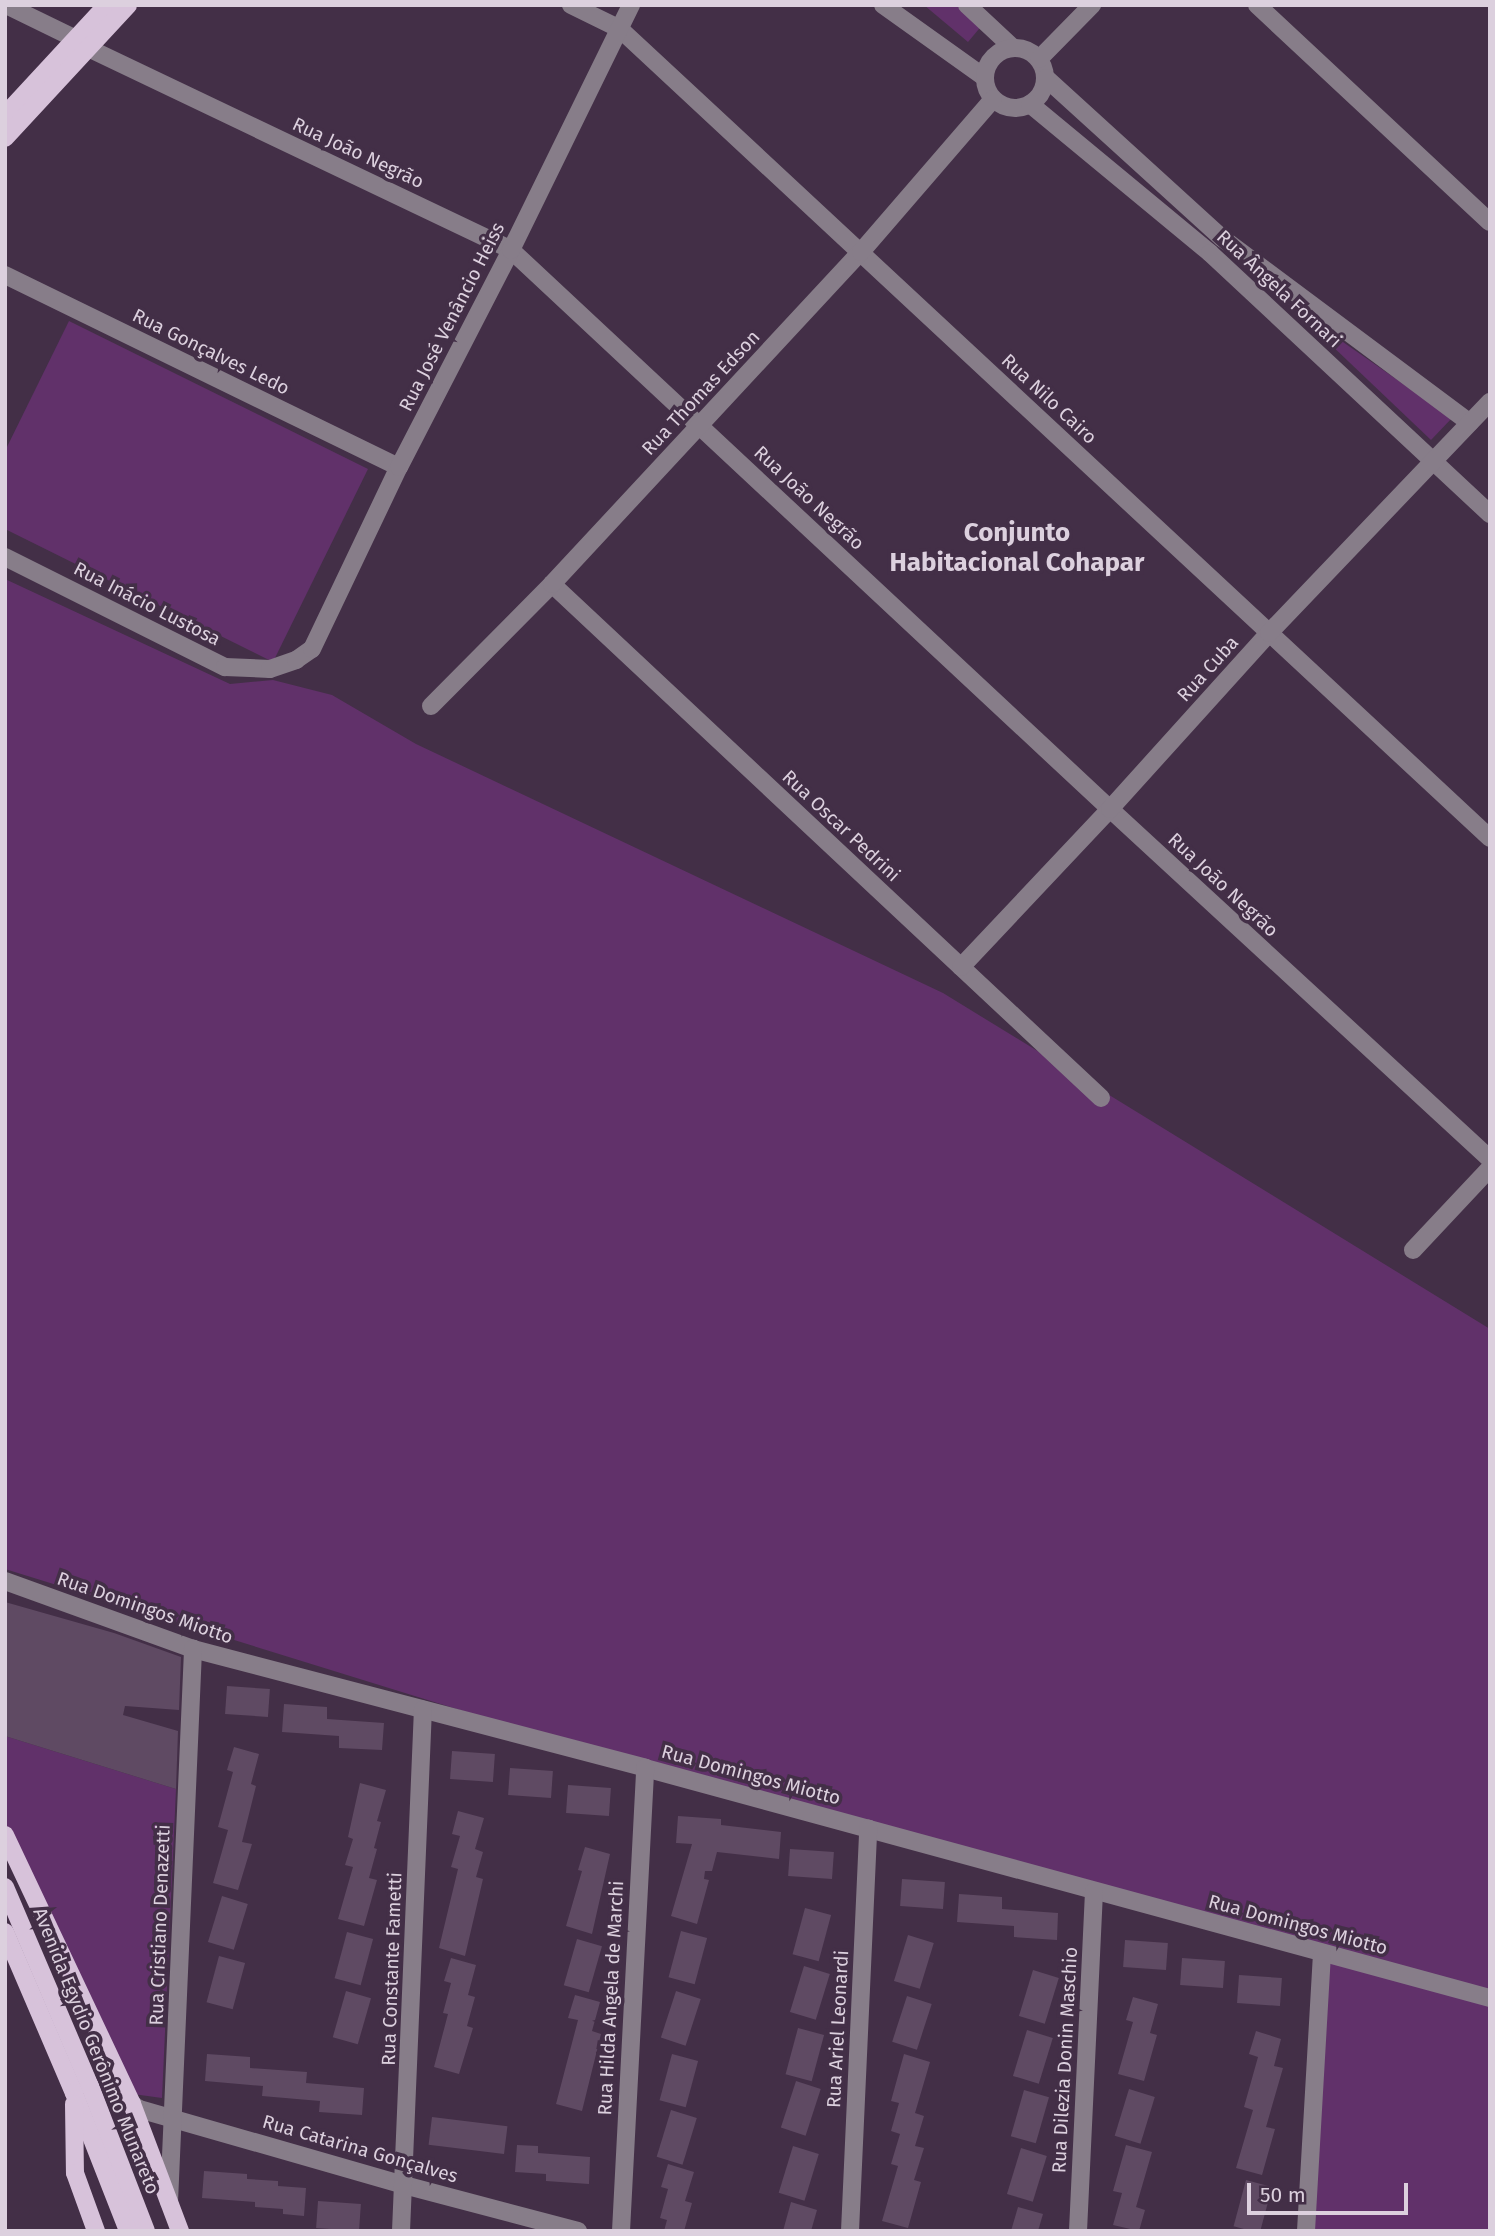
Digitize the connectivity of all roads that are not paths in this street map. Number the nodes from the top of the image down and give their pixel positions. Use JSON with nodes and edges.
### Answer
{"nodes":[{"id":1,"x":6,"y":5,"type":"edge"},
{"id":2,"x":107,"y":5,"type":"edge"},
{"id":3,"x":128,"y":5,"type":"edge"},
{"id":4,"x":570,"y":5,"type":"edge"},
{"id":5,"x":631,"y":5,"type":"edge"},
{"id":6,"x":883,"y":5,"type":"edge"},
{"id":7,"x":967,"y":5,"type":"edge"},
{"id":8,"x":1091,"y":5,"type":"edge"},
{"id":9,"x":1257,"y":5,"type":"edge"},
{"id":10,"x":620,"y":29,"type":"junction"},
{"id":11,"x":82,"y":43,"type":"junction"},
{"id":12,"x":1012,"y":47,"type":"junction"},
{"id":13,"x":1039,"y":60,"type":"junction"},
{"id":14,"x":984,"y":77,"type":"junction"},
{"id":15,"x":1045,"y":78,"type":"junction"},
{"id":16,"x":993,"y":99,"type":"junction"},
{"id":17,"x":1030,"y":104,"type":"junction"},
{"id":18,"x":5,"y":115,"type":"edge"},
{"id":19,"x":5,"y":138,"type":"edge"},
{"id":20,"x":1490,"y":222,"type":"edge"},
{"id":21,"x":1222,"y":238,"type":"junction"},
{"id":22,"x":511,"y":250,"type":"junction"},
{"id":23,"x":860,"y":253,"type":"junction"},
{"id":24,"x":1210,"y":253,"type":"junction"},
{"id":25,"x":5,"y":275,"type":"edge"},
{"id":26,"x":1490,"y":402,"type":"edge"},
{"id":27,"x":1470,"y":423,"type":"junction"},
{"id":28,"x":700,"y":425,"type":"junction"},
{"id":29,"x":1431,"y":461,"type":"junction"},
{"id":30,"x":399,"y":467,"type":"junction"},
{"id":31,"x":1490,"y":514,"type":"edge"},
{"id":32,"x":5,"y":557,"type":"edge"},
{"id":33,"x":552,"y":584,"type":"junction"},
{"id":34,"x":1269,"y":633,"type":"junction"},
{"id":35,"x":312,"y":649,"type":"joint"},
{"id":36,"x":431,"y":706,"type":"dead end"},
{"id":37,"x":1110,"y":809,"type":"junction"},
{"id":38,"x":1490,"y":838,"type":"edge"},
{"id":39,"x":961,"y":967,"type":"junction"},
{"id":40,"x":1101,"y":1098,"type":"dead end"},
{"id":41,"x":1490,"y":1159,"type":"edge"},
{"id":42,"x":1490,"y":1168,"type":"edge"},
{"id":43,"x":1413,"y":1250,"type":"dead end"},
{"id":44,"x":5,"y":1581,"type":"edge"},
{"id":45,"x":193,"y":1649,"type":"junction"},
{"id":46,"x":423,"y":1709,"type":"junction"},
{"id":47,"x":645,"y":1768,"type":"junction"},
{"id":48,"x":868,"y":1828,"type":"junction"},
{"id":49,"x":5,"y":1835,"type":"edge"},
{"id":50,"x":5,"y":1888,"type":"edge"},
{"id":51,"x":1094,"y":1891,"type":"junction"},
{"id":52,"x":5,"y":1932,"type":"edge"},
{"id":53,"x":1322,"y":1953,"type":"junction"},
{"id":54,"x":1490,"y":1998,"type":"edge"},
{"id":55,"x":74,"y":2093,"type":"junction"},
{"id":56,"x":132,"y":2104,"type":"junction"},
{"id":57,"x":173,"y":2117,"type":"junction"},
{"id":58,"x":404,"y":2185,"type":"junction"},
{"id":59,"x":169,"y":2203,"type":"junction"},
{"id":60,"x":96,"y":2231,"type":"edge"},
{"id":61,"x":128,"y":2231,"type":"edge"},
{"id":62,"x":146,"y":2231,"type":"edge"},
{"id":63,"x":180,"y":2231,"type":"edge"},
{"id":64,"x":401,"y":2231,"type":"edge"},
{"id":65,"x":578,"y":2231,"type":"edge"},
{"id":66,"x":621,"y":2231,"type":"edge"},
{"id":67,"x":850,"y":2231,"type":"edge"},
{"id":68,"x":1078,"y":2231,"type":"edge"},
{"id":69,"x":1306,"y":2231,"type":"edge"}],
"edges":[{"from":1,"to":11,"type":"street","name":"Rua João Negrão"},
{"from":2,"to":11,"type":"main road"},
{"from":3,"to":11,"type":"main road"},
{"from":4,"to":10,"type":"street","name":"Rua Nilo Cairo"},
{"from":5,"to":10,"type":"street","name":"Rua José Venâncio Heiss"},
{"from":6,"to":14,"type":"street"},
{"from":7,"to":12,"type":"street"},
{"from":8,"to":13,"type":"street"},
{"from":9,"to":20,"type":"street"},
{"from":10,"to":22,"type":"street","name":"Rua José Venâncio Heiss"},
{"from":10,"to":23,"type":"street","name":"Rua Nilo Cairo"},
{"from":11,"to":18,"type":"main road"},
{"from":11,"to":19,"type":"main road"},
{"from":11,"to":22,"type":"street","name":"Rua João Negrão"},
{"from":12,"to":13,"type":"street"},
{"from":12,"to":14,"type":"street"},
{"from":13,"to":15,"type":"street"},
{"from":14,"to":16,"type":"street"},
{"from":15,"to":17,"type":"street"},
{"from":15,"to":21,"type":"street","name":"Rua Ângela Fornari"},
{"from":16,"to":17,"type":"street"},
{"from":16,"to":23,"type":"street","name":"Rua Thomas Edson"},
{"from":17,"to":24,"type":"street","name":"Rua Ângela Fornari"},
{"from":21,"to":24,"type":"street"},
{"from":21,"to":27,"type":"street","name":"Rua Ângela Fornari"},
{"from":22,"to":28,"type":"street","name":"Rua João Negrão"},
{"from":22,"to":30,"type":"street","name":"Rua José Venâncio Heiss"},
{"from":23,"to":28,"type":"street","name":"Rua Thomas Edson"},
{"from":23,"to":34,"type":"street","name":"Rua Nilo Cairo"},
{"from":24,"to":29,"type":"street","name":"Rua Ângela Fornari"},
{"from":25,"to":30,"type":"street","name":"Rua Gonçalves Ledo"},
{"from":26,"to":27,"type":"street","name":"Rua Cuba"},
{"from":27,"to":29,"type":"street","name":"Rua Cuba"},
{"from":28,"to":33,"type":"street","name":"Rua Thomas Edson"},
{"from":28,"to":37,"type":"street","name":"Rua João Negrão"},
{"from":29,"to":31,"type":"street","name":"Rua Ângela Fornari"},
{"from":29,"to":34,"type":"street","name":"Rua Cuba"},
{"from":30,"to":35,"type":"street","name":"Rua José Venâncio Heiss"},
{"from":32,"to":35,"type":"street","name":"Rua Inácio Lustosa"},
{"from":33,"to":36,"type":"street","name":"Rua Thomas Edson"},
{"from":33,"to":39,"type":"street","name":"Rua Oscar Pedrini"},
{"from":34,"to":37,"type":"street","name":"Rua Cuba"},
{"from":34,"to":38,"type":"street","name":"Rua Nilo Cairo"},
{"from":37,"to":39,"type":"street","name":"Rua Cuba"},
{"from":37,"to":41,"type":"street","name":"Rua João Negrão"},
{"from":39,"to":40,"type":"street","name":"Rua Oscar Pedrini"},
{"from":42,"to":43,"type":"street"},
{"from":44,"to":45,"type":"street","name":"Rua Domingos Miotto"},
{"from":45,"to":46,"type":"street","name":"Rua Domingos Miotto"},
{"from":45,"to":57,"type":"street","name":"Rua Cristiano Denazetti"},
{"from":46,"to":47,"type":"street","name":"Rua Domingos Miotto"},
{"from":46,"to":58,"type":"street","name":"Rua Constante Fametti"},
{"from":47,"to":48,"type":"street","name":"Rua Domingos Miotto"},
{"from":47,"to":66,"type":"street","name":"Rua Hilda Angela de Marchi"},
{"from":48,"to":51,"type":"street","name":"Rua Domingos Miotto"},
{"from":48,"to":67,"type":"street","name":"Rua Ariel Leonardi"},
{"from":49,"to":56,"type":"main road"},
{"from":50,"to":62,"type":"main road","name":"Avenida Egydio Gerônimo Munareto"},
{"from":51,"to":53,"type":"street","name":"Rua Domingos Miotto"},
{"from":51,"to":68,"type":"street","name":"Rua Dilezia Donin Maschio"},
{"from":52,"to":55,"type":"main road"},
{"from":53,"to":54,"type":"street","name":"Rua Domingos Miotto"},
{"from":53,"to":69,"type":"street"},
{"from":55,"to":60,"type":"main road"},
{"from":55,"to":61,"type":"main road"},
{"from":56,"to":57,"type":"street","name":"Rua Catarina Gonçalves"},
{"from":56,"to":59,"type":"main road"},
{"from":57,"to":58,"type":"street","name":"Rua Catarina Gonçalves"},
{"from":57,"to":59,"type":"street","name":"Rua Cristiano Denazetti"},
{"from":58,"to":64,"type":"street","name":"Rua Constante Fametti"},
{"from":58,"to":65,"type":"street","name":"Rua Catarina Gonçalves"},
{"from":59,"to":63,"type":"main road"}]}
